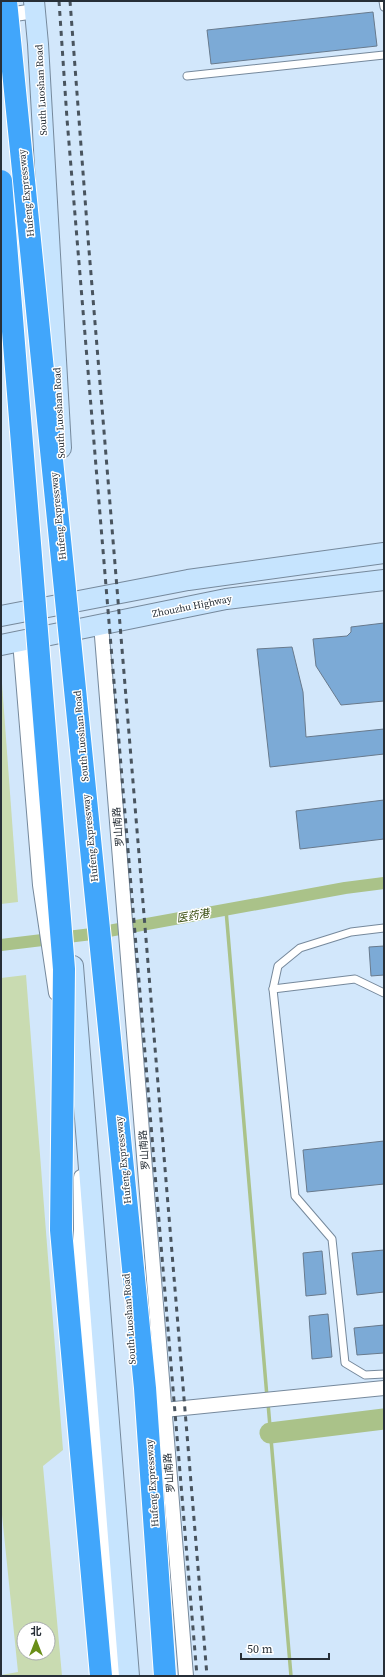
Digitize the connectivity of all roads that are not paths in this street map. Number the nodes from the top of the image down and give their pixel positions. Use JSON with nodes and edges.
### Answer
{"nodes":[{"id":1,"x":6,"y":1,"type":"edge"},
{"id":2,"x":383,"y":1,"type":"edge"},
{"id":3,"x":35,"y":6,"type":"edge"},
{"id":4,"x":384,"y":7,"type":"edge"},
{"id":5,"x":1,"y":16,"type":"edge"},
{"id":6,"x":384,"y":55,"type":"edge"},
{"id":7,"x":186,"y":76,"type":"dead end"},
{"id":8,"x":1,"y":181,"type":"edge"},
{"id":9,"x":1,"y":289,"type":"edge"},
{"id":10,"x":384,"y":554,"type":"edge"},
{"id":11,"x":384,"y":580,"type":"edge"},
{"id":12,"x":69,"y":603,"type":"junction"},
{"id":13,"x":41,"y":609,"type":"junction"},
{"id":14,"x":1,"y":616,"type":"edge"},
{"id":15,"x":101,"y":624,"type":"junction"},
{"id":16,"x":71,"y":631,"type":"junction"},
{"id":17,"x":44,"y":636,"type":"junction"},
{"id":18,"x":10,"y":643,"type":"edge"},
{"id":19,"x":384,"y":928,"type":"edge"},
{"id":20,"x":273,"y":989,"type":"junction"},
{"id":21,"x":384,"y":993,"type":"edge"},
{"id":22,"x":384,"y":1374,"type":"edge"},
{"id":23,"x":384,"y":1388,"type":"edge"},
{"id":24,"x":164,"y":1410,"type":"junction"},
{"id":25,"x":101,"y":1676,"type":"edge"},
{"id":26,"x":114,"y":1676,"type":"edge"},
{"id":27,"x":130,"y":1676,"type":"edge"},
{"id":28,"x":157,"y":1676,"type":"edge"},
{"id":29,"x":165,"y":1676,"type":"edge"},
{"id":30,"x":186,"y":1676,"type":"edge"}],
"edges":[{"from":1,"to":29,"type":"highway","name":"Hufeng Expressway","bridge":true},
{"from":2,"to":4,"type":"lane"},
{"from":3,"to":5,"type":"street"},
{"from":3,"to":12,"type":"main road","name":"South Luoshan Road"},
{"from":6,"to":7,"type":"lane"},
{"from":8,"to":25,"type":"highway","bridge":true},
{"from":9,"to":13,"type":"main road"},
{"from":10,"to":12,"type":"main road"},
{"from":11,"to":15,"type":"main road","name":"Zhouzhu Highway"},
{"from":12,"to":13,"type":"main road"},
{"from":12,"to":16,"type":"main road","name":"South Luoshan Road"},
{"from":13,"to":14,"type":"main road"},
{"from":13,"to":17,"type":"main road"},
{"from":15,"to":16,"type":"main road","name":"Zhouzhu Highway"},
{"from":15,"to":24,"type":"street","name":"罗山南路"},
{"from":16,"to":17,"type":"main road","name":"Zhouzhu Highway"},
{"from":16,"to":28,"type":"main road","name":"South Luoshan Road","bridge":true},
{"from":17,"to":18,"type":"main road","name":"Zhouzhu Highway"},
{"from":17,"to":27,"type":"main road"},
{"from":18,"to":26,"type":"street"},
{"from":19,"to":20,"type":"lane"},
{"from":20,"to":21,"type":"lane"},
{"from":20,"to":22,"type":"lane"},
{"from":23,"to":24,"type":"street"},
{"from":24,"to":30,"type":"street","name":"罗山南路"}]}
